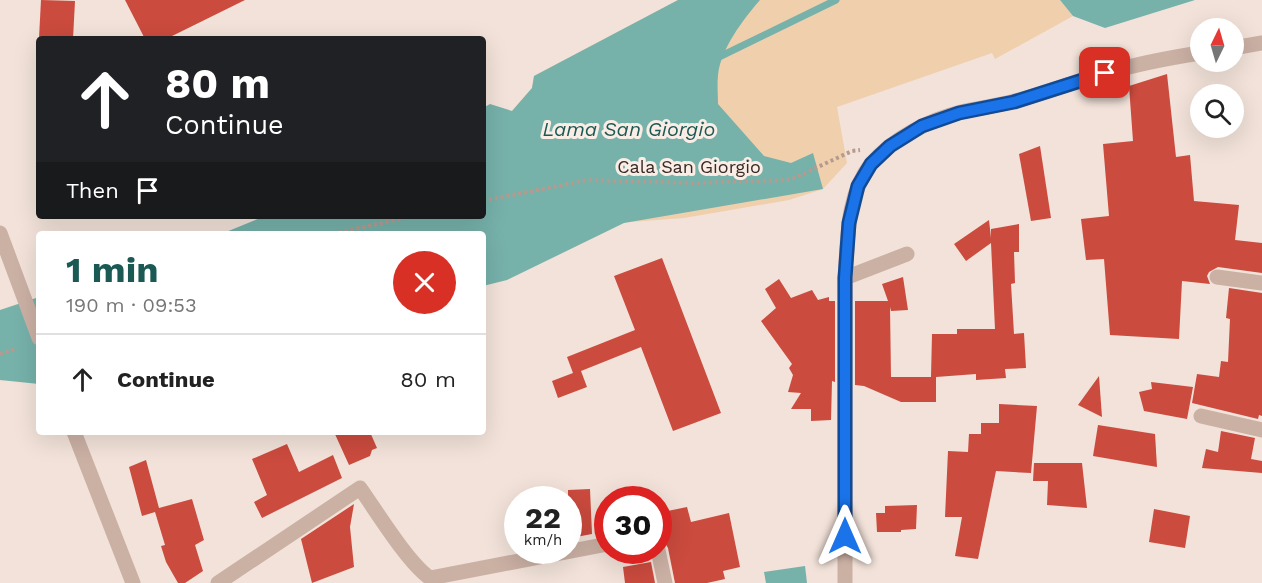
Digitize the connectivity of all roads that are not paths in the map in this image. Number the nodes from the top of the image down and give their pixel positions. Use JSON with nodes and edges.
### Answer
{"nodes":[{"id":1,"x":1262,"y":43,"type":"edge"},
{"id":2,"x":1244,"y":46,"type":"edge"},
{"id":3,"x":1190,"y":55,"type":"edge"},
{"id":4,"x":0,"y":233,"type":"edge"},
{"id":5,"x":908,"y":254,"type":"dead end"},
{"id":6,"x":845,"y":278,"type":"junction"},
{"id":7,"x":1217,"y":278,"type":"dead end"},
{"id":8,"x":1262,"y":284,"type":"edge"},
{"id":9,"x":36,"y":330,"type":"edge"},
{"id":10,"x":1201,"y":416,"type":"dead end"},
{"id":11,"x":1262,"y":430,"type":"edge"},
{"id":12,"x":75,"y":435,"type":"edge"},
{"id":13,"x":594,"y":547,"type":"edge"},
{"id":14,"x":661,"y":564,"type":"edge"},
{"id":15,"x":133,"y":583,"type":"edge"},
{"id":16,"x":218,"y":583,"type":"edge"},
{"id":17,"x":665,"y":583,"type":"edge"},
{"id":18,"x":844,"y":583,"type":"edge"}],
"edges":[{"from":1,"to":2,"type":"street"},
{"from":3,"to":6,"type":"street"},
{"from":4,"to":9,"type":"street"},
{"from":5,"to":6,"type":"street"},
{"from":6,"to":18,"type":"street"},
{"from":7,"to":8,"type":"street"},
{"from":10,"to":11,"type":"street"},
{"from":12,"to":15,"type":"street"},
{"from":13,"to":16,"type":"street"},
{"from":14,"to":17,"type":"street"}]}
